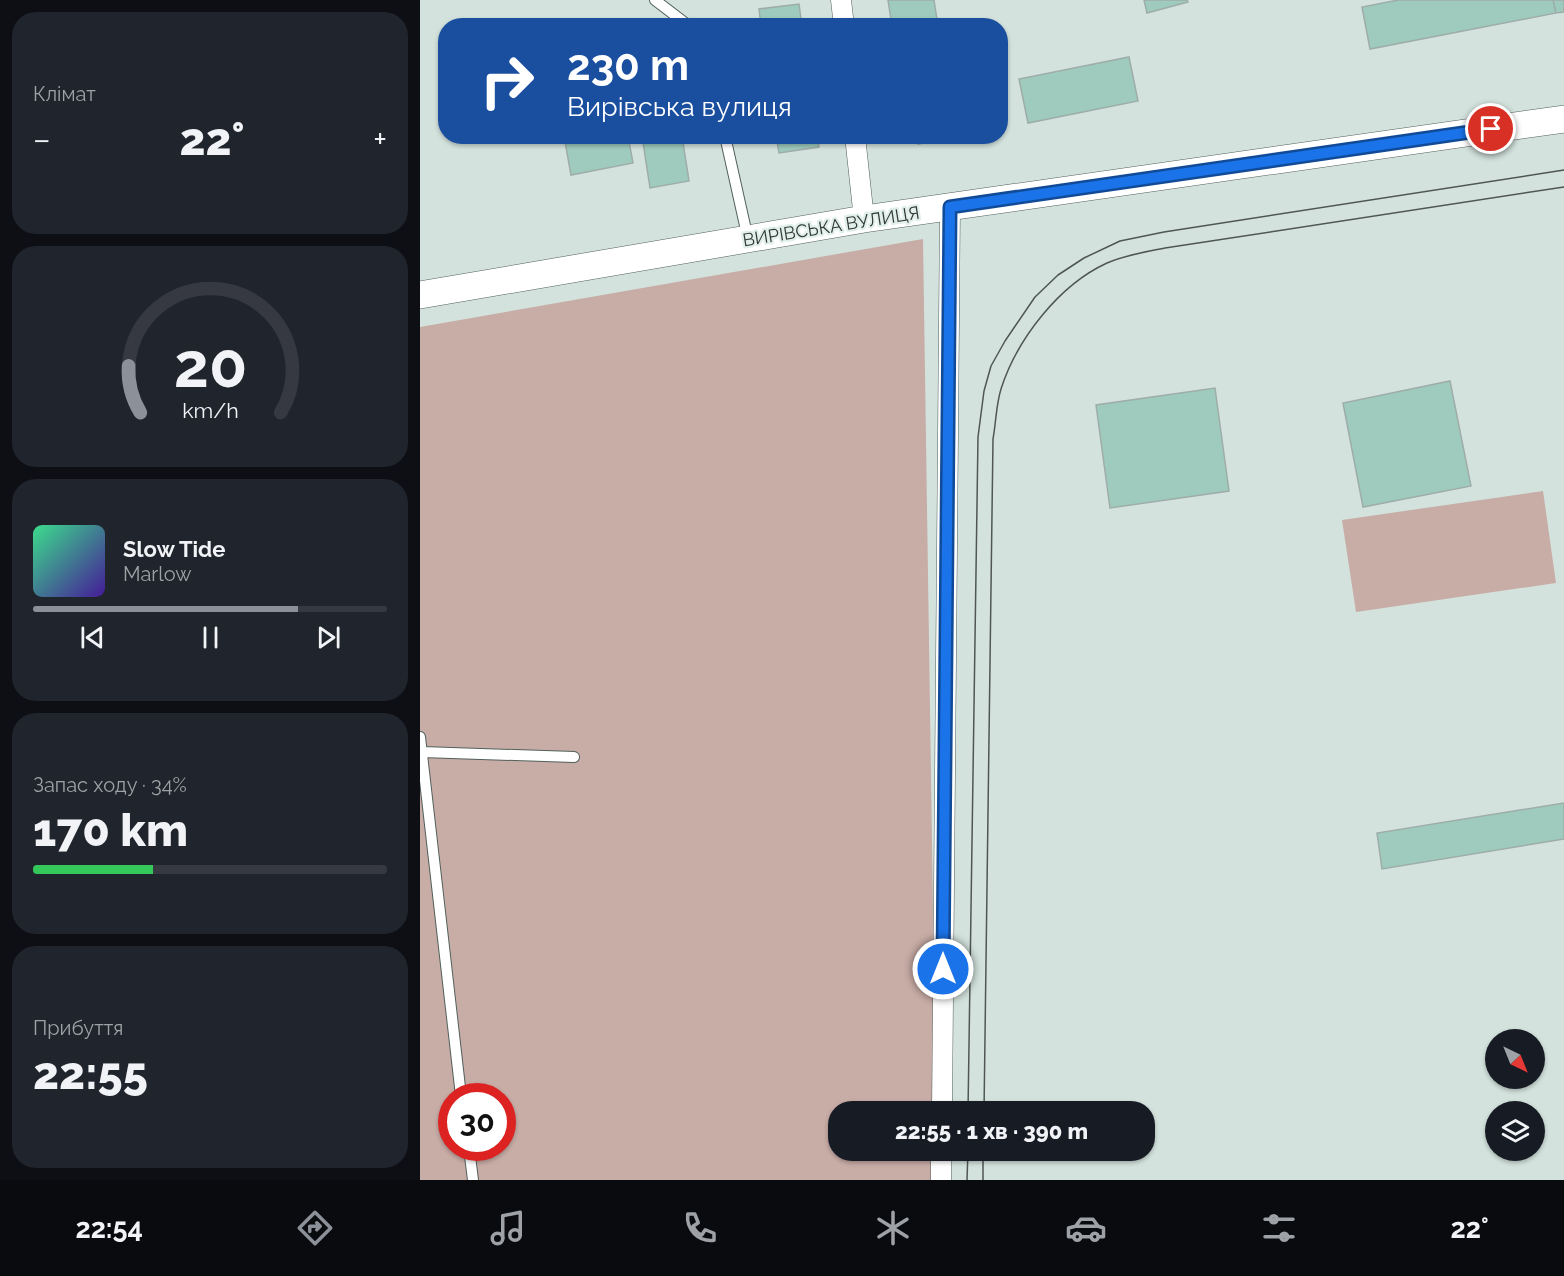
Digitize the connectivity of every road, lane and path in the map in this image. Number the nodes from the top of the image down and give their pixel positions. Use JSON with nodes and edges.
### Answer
{"nodes":[{"id":1,"x":656,"y":0,"type":"edge"},
{"id":2,"x":841,"y":0,"type":"edge"},
{"id":3,"x":679,"y":18,"type":"edge"},
{"id":4,"x":843,"y":18,"type":"edge"},
{"id":5,"x":1563,"y":122,"type":"edge"},
{"id":6,"x":727,"y":144,"type":"edge"},
{"id":7,"x":856,"y":144,"type":"edge"},
{"id":8,"x":950,"y":207,"type":"junction"},
{"id":9,"x":864,"y":219,"type":"junction"},
{"id":10,"x":748,"y":239,"type":"junction"},
{"id":11,"x":420,"y":295,"type":"edge"},
{"id":12,"x":420,"y":737,"type":"edge"},
{"id":13,"x":422,"y":752,"type":"junction"},
{"id":14,"x":574,"y":757,"type":"dead end"},
{"id":15,"x":460,"y":1083,"type":"edge"},
{"id":16,"x":942,"y":1101,"type":"edge"},
{"id":17,"x":471,"y":1161,"type":"edge"},
{"id":18,"x":941,"y":1161,"type":"edge"},
{"id":19,"x":473,"y":1180,"type":"edge"},
{"id":20,"x":941,"y":1180,"type":"edge"}],
"edges":[{"from":1,"to":3,"type":"lane"},
{"from":2,"to":4,"type":"street"},
{"from":5,"to":8,"type":"main road","name":"ВИРІВСЬКА ВУЛИЦЯ"},
{"from":6,"to":10,"type":"lane"},
{"from":7,"to":9,"type":"street"},
{"from":8,"to":9,"type":"main road","name":"ВИРІВСЬКА ВУЛИЦЯ"},
{"from":8,"to":16,"type":"street"},
{"from":9,"to":10,"type":"main road","name":"ВИРІВСЬКА ВУЛИЦЯ"},
{"from":10,"to":11,"type":"main road","name":"ВИРІВСЬКА ВУЛИЦЯ"},
{"from":12,"to":13,"type":"lane"},
{"from":13,"to":14,"type":"lane"},
{"from":13,"to":15,"type":"lane"},
{"from":17,"to":19,"type":"lane"},
{"from":18,"to":20,"type":"street"}]}
